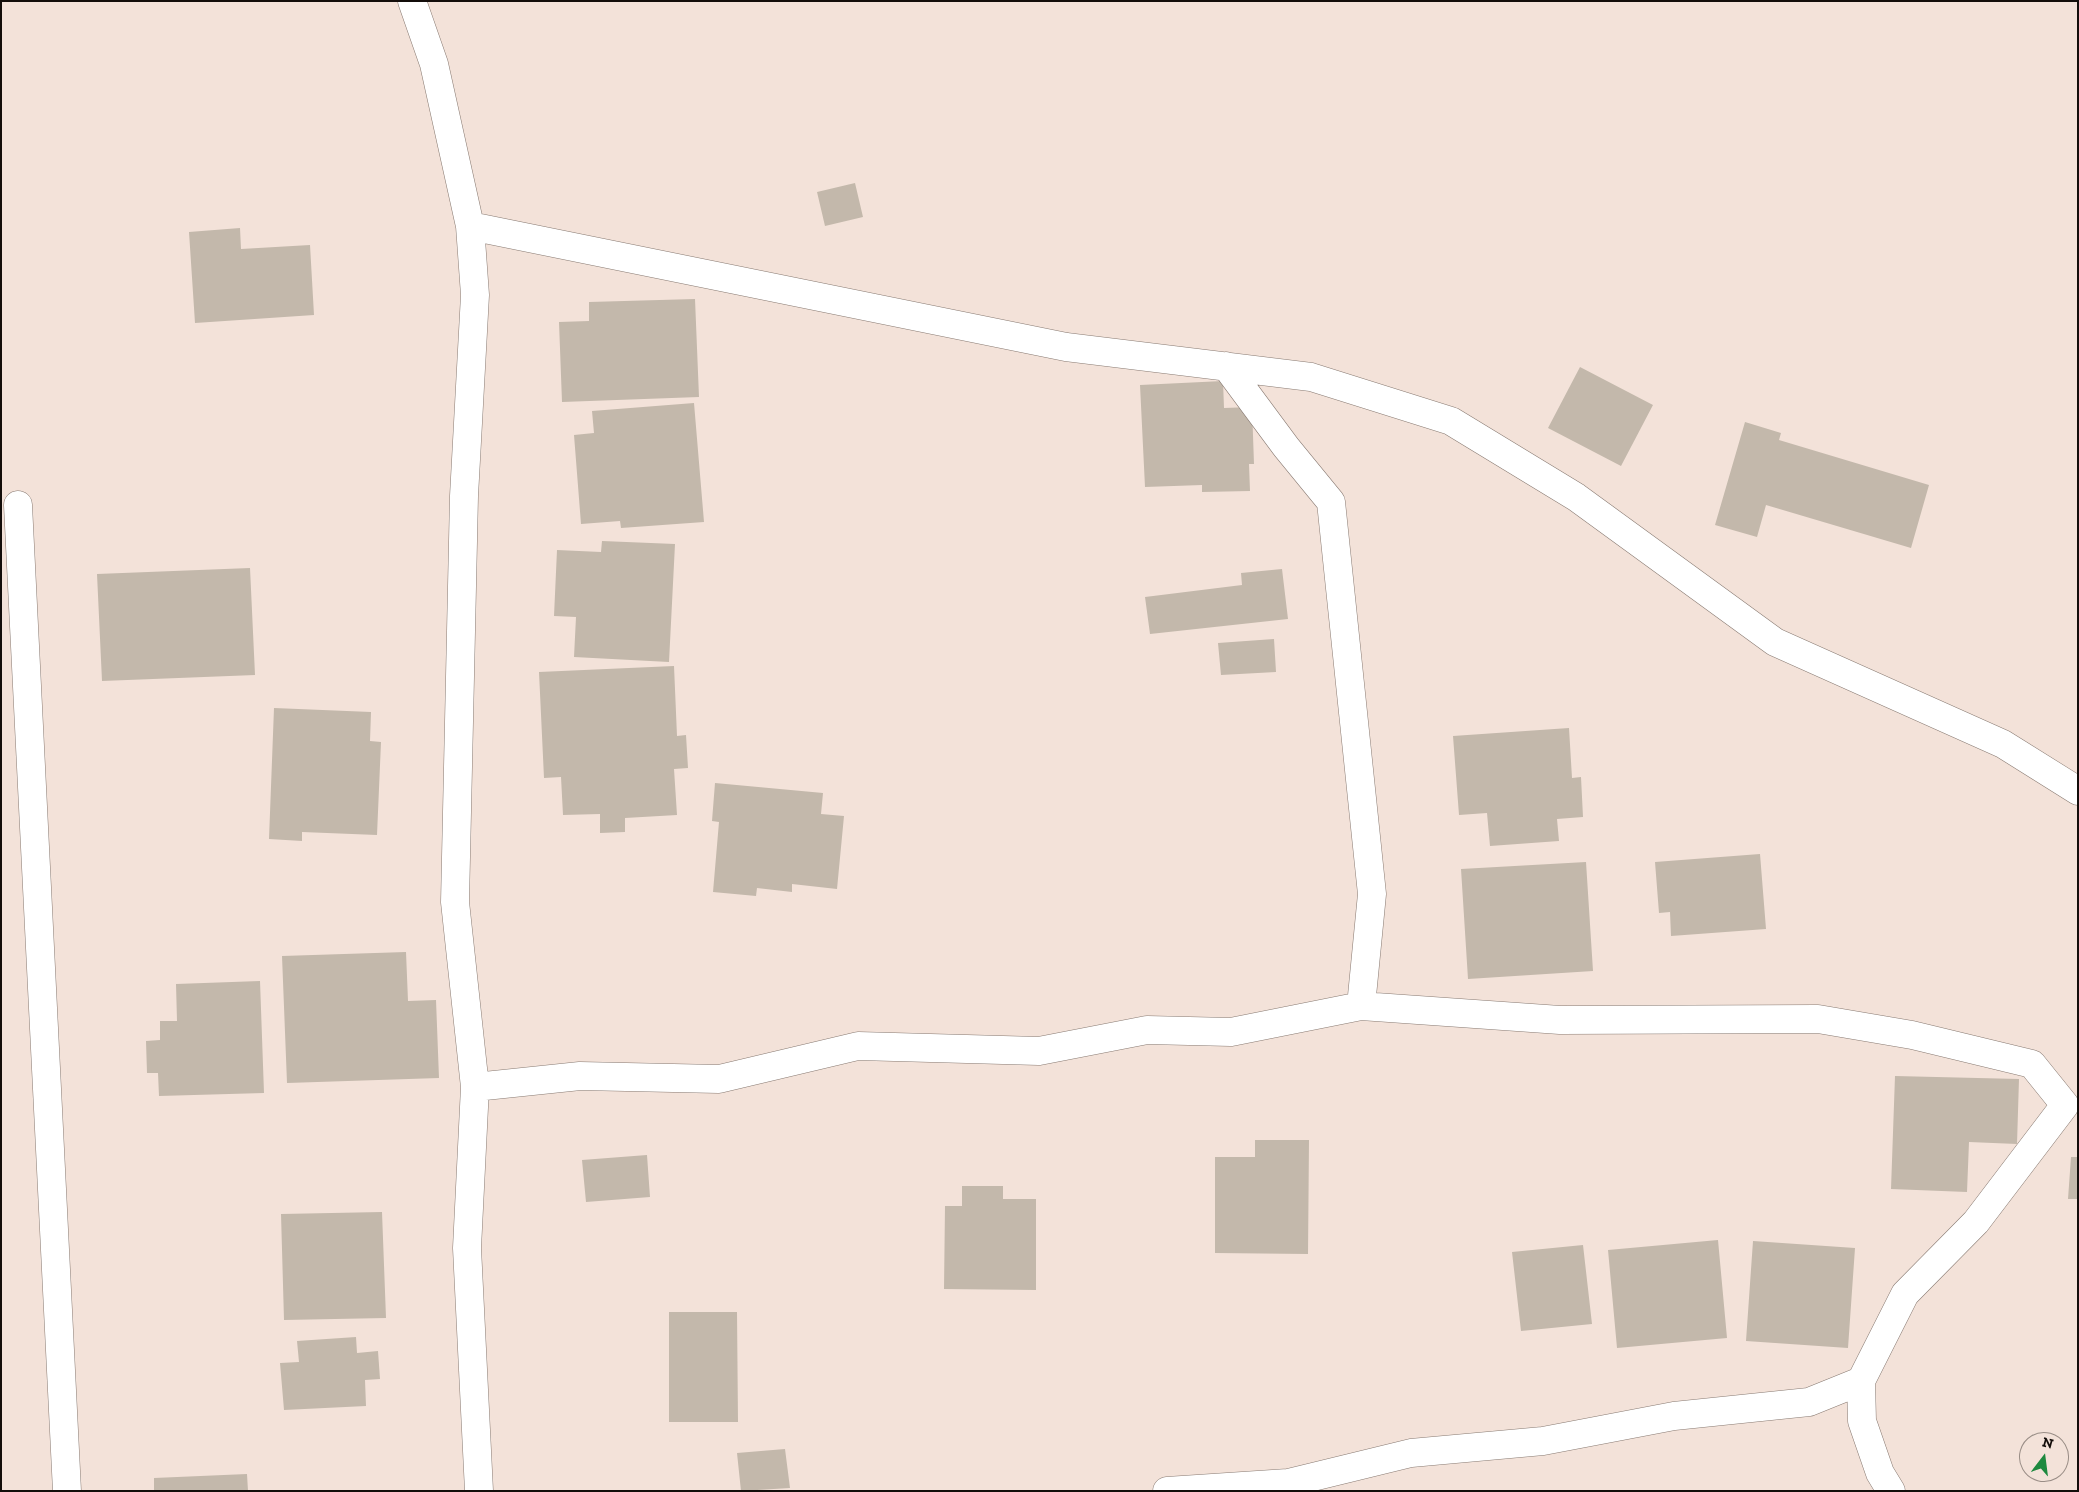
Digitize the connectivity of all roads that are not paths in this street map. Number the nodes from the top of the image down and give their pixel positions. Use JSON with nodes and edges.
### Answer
{"nodes":[{"id":1,"x":412,"y":1,"type":"edge"},
{"id":2,"x":470,"y":226,"type":"junction"},
{"id":3,"x":1226,"y":366,"type":"junction"},
{"id":4,"x":18,"y":505,"type":"dead end"},
{"id":5,"x":2078,"y":791,"type":"edge"},
{"id":6,"x":1361,"y":1006,"type":"junction"},
{"id":7,"x":475,"y":1087,"type":"junction"},
{"id":8,"x":1861,"y":1381,"type":"junction"},
{"id":9,"x":67,"y":1491,"type":"edge"},
{"id":10,"x":479,"y":1491,"type":"edge"},
{"id":11,"x":1167,"y":1491,"type":"edge"},
{"id":12,"x":1892,"y":1491,"type":"edge"}],
"edges":[{"from":1,"to":2,"type":"street"},
{"from":2,"to":3,"type":"street"},
{"from":2,"to":7,"type":"street"},
{"from":3,"to":5,"type":"street"},
{"from":3,"to":6,"type":"street"},
{"from":4,"to":9,"type":"street"},
{"from":6,"to":7,"type":"street"},
{"from":6,"to":8,"type":"street"},
{"from":7,"to":10,"type":"street"},
{"from":8,"to":11,"type":"street"},
{"from":8,"to":12,"type":"street"}]}
